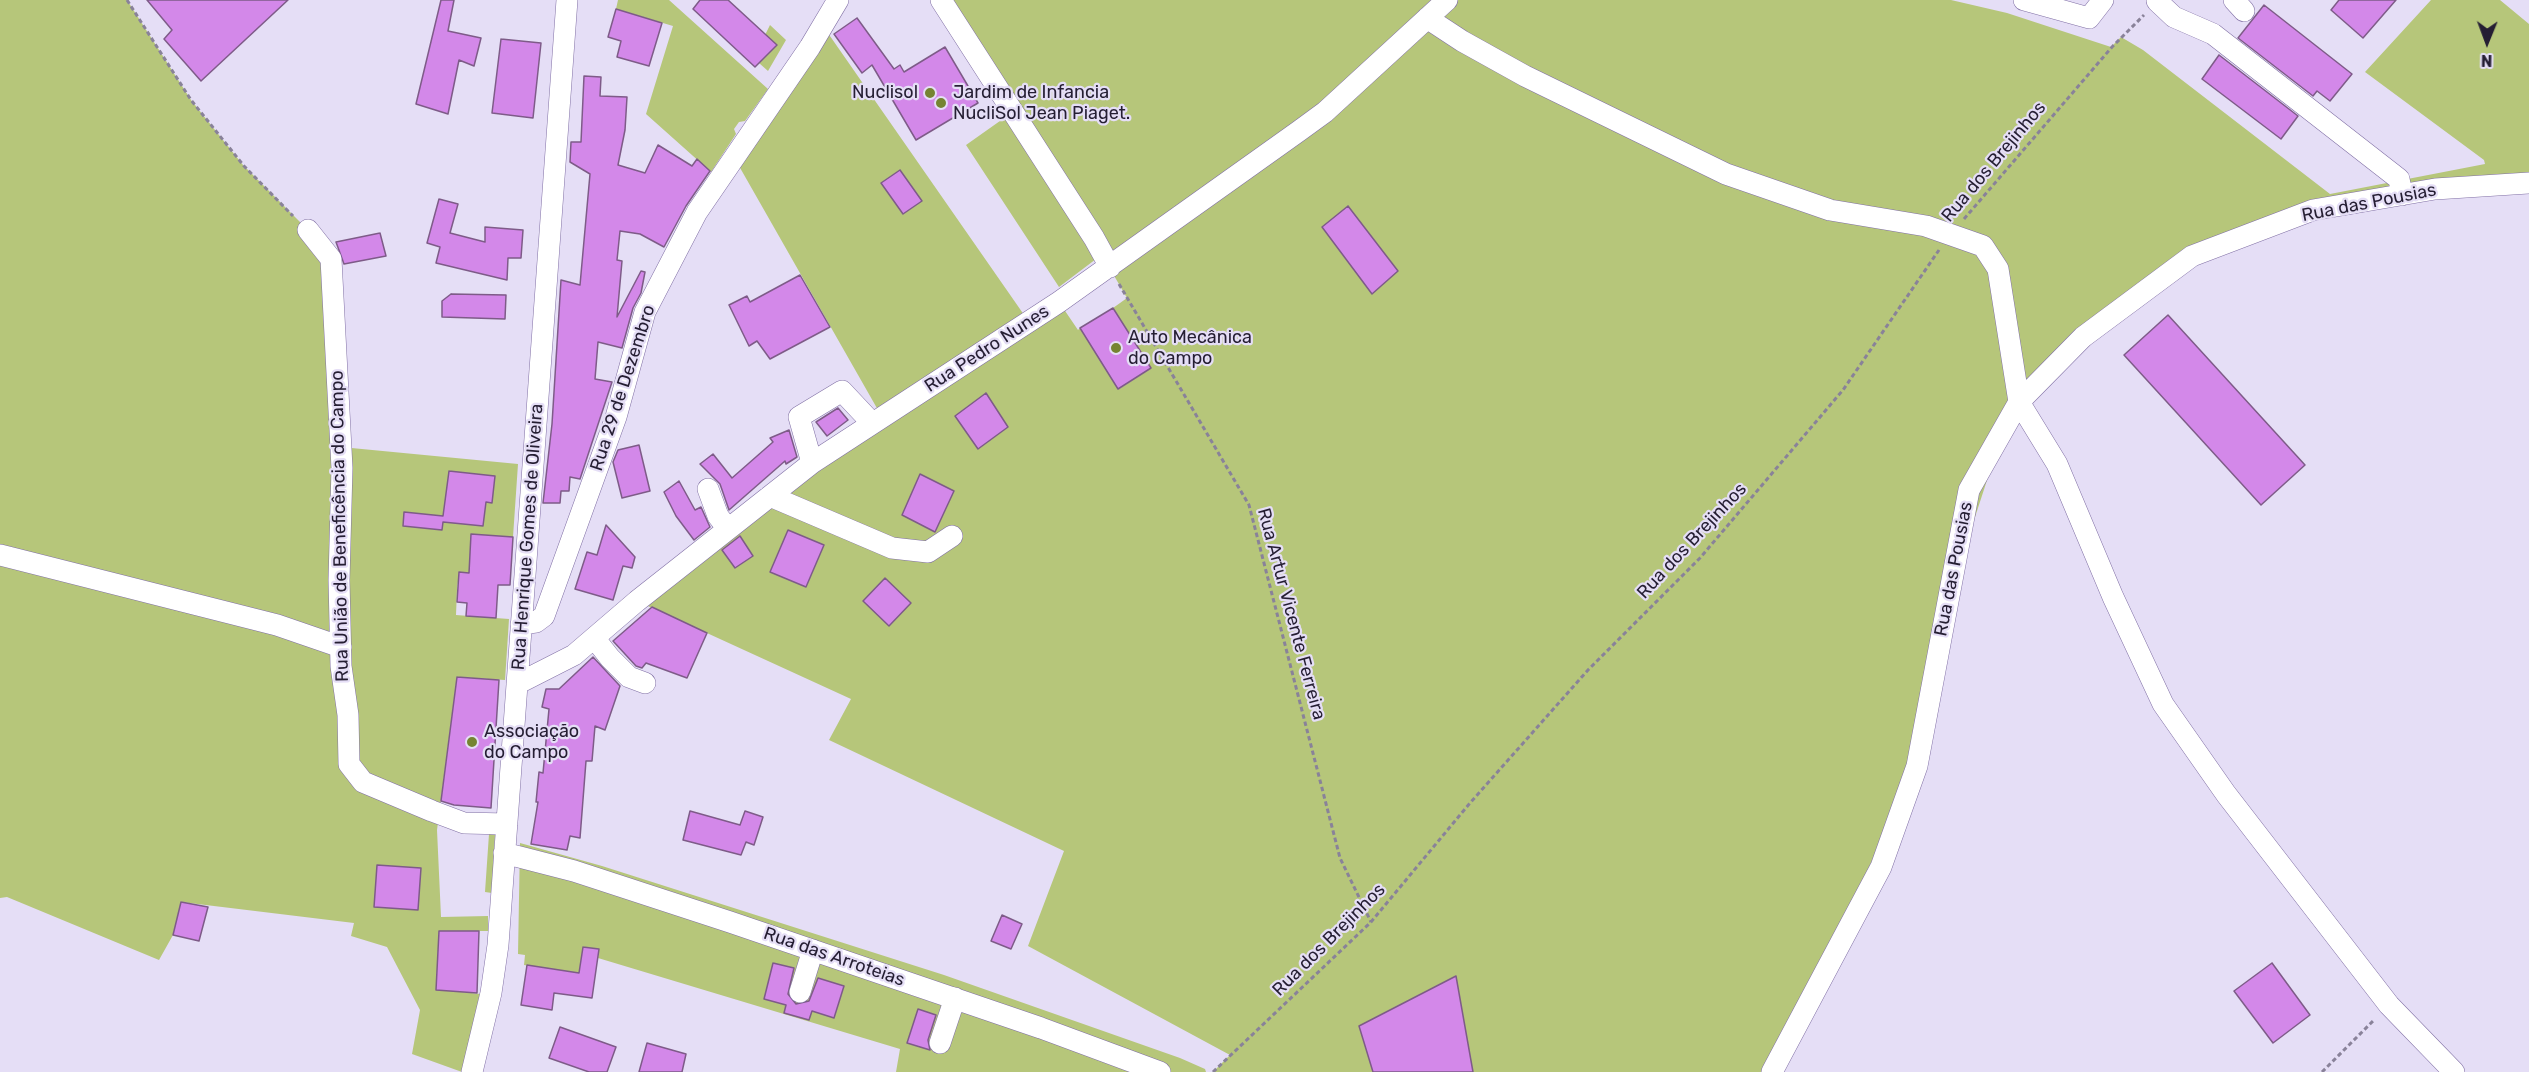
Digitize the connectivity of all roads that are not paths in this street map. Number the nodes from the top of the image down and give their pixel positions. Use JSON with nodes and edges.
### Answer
{"nodes":[{"id":1,"x":567,"y":0,"type":"edge"},
{"id":2,"x":838,"y":0,"type":"edge"},
{"id":3,"x":941,"y":0,"type":"edge"},
{"id":4,"x":1447,"y":0,"type":"edge"},
{"id":5,"x":2024,"y":0,"type":"edge"},
{"id":6,"x":2103,"y":0,"type":"edge"},
{"id":7,"x":2157,"y":1,"type":"edge"},
{"id":8,"x":1427,"y":18,"type":"junction"},
{"id":9,"x":2529,"y":183,"type":"edge"},
{"id":10,"x":2402,"y":195,"type":"junction"},
{"id":11,"x":308,"y":230,"type":"road end"},
{"id":12,"x":1110,"y":267,"type":"junction"},
{"id":13,"x":2019,"y":402,"type":"junction"},
{"id":14,"x":872,"y":423,"type":"junction"},
{"id":15,"x":812,"y":463,"type":"junction"},
{"id":16,"x":708,"y":489,"type":"dead end"},
{"id":17,"x":764,"y":501,"type":"junction"},
{"id":18,"x":728,"y":529,"type":"junction"},
{"id":19,"x":952,"y":536,"type":"dead end"},
{"id":20,"x":862,"y":547,"type":"dead end"},
{"id":21,"x":0,"y":555,"type":"edge"},
{"id":22,"x":521,"y":624,"type":"junction"},
{"id":23,"x":595,"y":639,"type":"junction"},
{"id":24,"x":341,"y":647,"type":"junction"},
{"id":25,"x":645,"y":683,"type":"dead end"},
{"id":26,"x":517,"y":684,"type":"junction"},
{"id":27,"x":507,"y":824,"type":"junction"},
{"id":28,"x":504,"y":853,"type":"junction"},
{"id":29,"x":819,"y":952,"type":"junction"},
{"id":30,"x":806,"y":994,"type":"dead end"},
{"id":31,"x":955,"y":998,"type":"junction"},
{"id":32,"x":940,"y":1043,"type":"dead end"},
{"id":33,"x":472,"y":1072,"type":"edge"},
{"id":34,"x":1160,"y":1072,"type":"edge"},
{"id":35,"x":1772,"y":1072,"type":"edge"},
{"id":36,"x":2454,"y":1072,"type":"edge"}],
"edges":[{"from":1,"to":22,"type":"street","name":"Rua Henrique Gomes de Oliveira"},
{"from":2,"to":22,"type":"street","name":"Rua 29 de Dezembro"},
{"from":3,"to":12,"type":"street"},
{"from":4,"to":8,"type":"street","name":"Rua Pedro Nunes"},
{"from":5,"to":6,"type":"street"},
{"from":7,"to":10,"type":"street"},
{"from":8,"to":12,"type":"street","name":"Rua Pedro Nunes"},
{"from":8,"to":13,"type":"street"},
{"from":9,"to":10,"type":"street","name":"Rua das Pousias"},
{"from":10,"to":13,"type":"street","name":"Rua das Pousias"},
{"from":11,"to":24,"type":"street","name":"Rua União de Beneficência do Campo"},
{"from":12,"to":14,"type":"street","name":"Rua Pedro Nunes"},
{"from":13,"to":35,"type":"street","name":"Rua das Pousias"},
{"from":13,"to":36,"type":"street"},
{"from":14,"to":15,"type":"street","name":"Rua Pedro Nunes"},
{"from":14,"to":15,"type":"street"},
{"from":15,"to":17,"type":"street","name":"Rua Pedro Nunes"},
{"from":16,"to":18,"type":"street"},
{"from":17,"to":18,"type":"street","name":"Rua Pedro Nunes"},
{"from":17,"to":19,"type":"street"},
{"from":17,"to":20,"type":"street"},
{"from":18,"to":23,"type":"street","name":"Rua Pedro Nunes"},
{"from":21,"to":24,"type":"street"},
{"from":22,"to":26,"type":"street","name":"Rua Henrique Gomes de Oliveira"},
{"from":23,"to":25,"type":"street"},
{"from":23,"to":26,"type":"street","name":"Rua Pedro Nunes"},
{"from":24,"to":27,"type":"street","name":"Rua União de Beneficência do Campo"},
{"from":26,"to":27,"type":"street","name":"Rua Henrique Gomes de Oliveira"},
{"from":27,"to":28,"type":"street","name":"Rua Henrique Gomes de Oliveira"},
{"from":28,"to":29,"type":"street","name":"Rua das Arroteias"},
{"from":28,"to":33,"type":"street","name":"Rua Henrique Gomes de Oliveira"},
{"from":29,"to":30,"type":"street"},
{"from":29,"to":31,"type":"street","name":"Rua das Arroteias"},
{"from":31,"to":32,"type":"street"},
{"from":31,"to":34,"type":"street","name":"Rua das Arroteias"}]}
